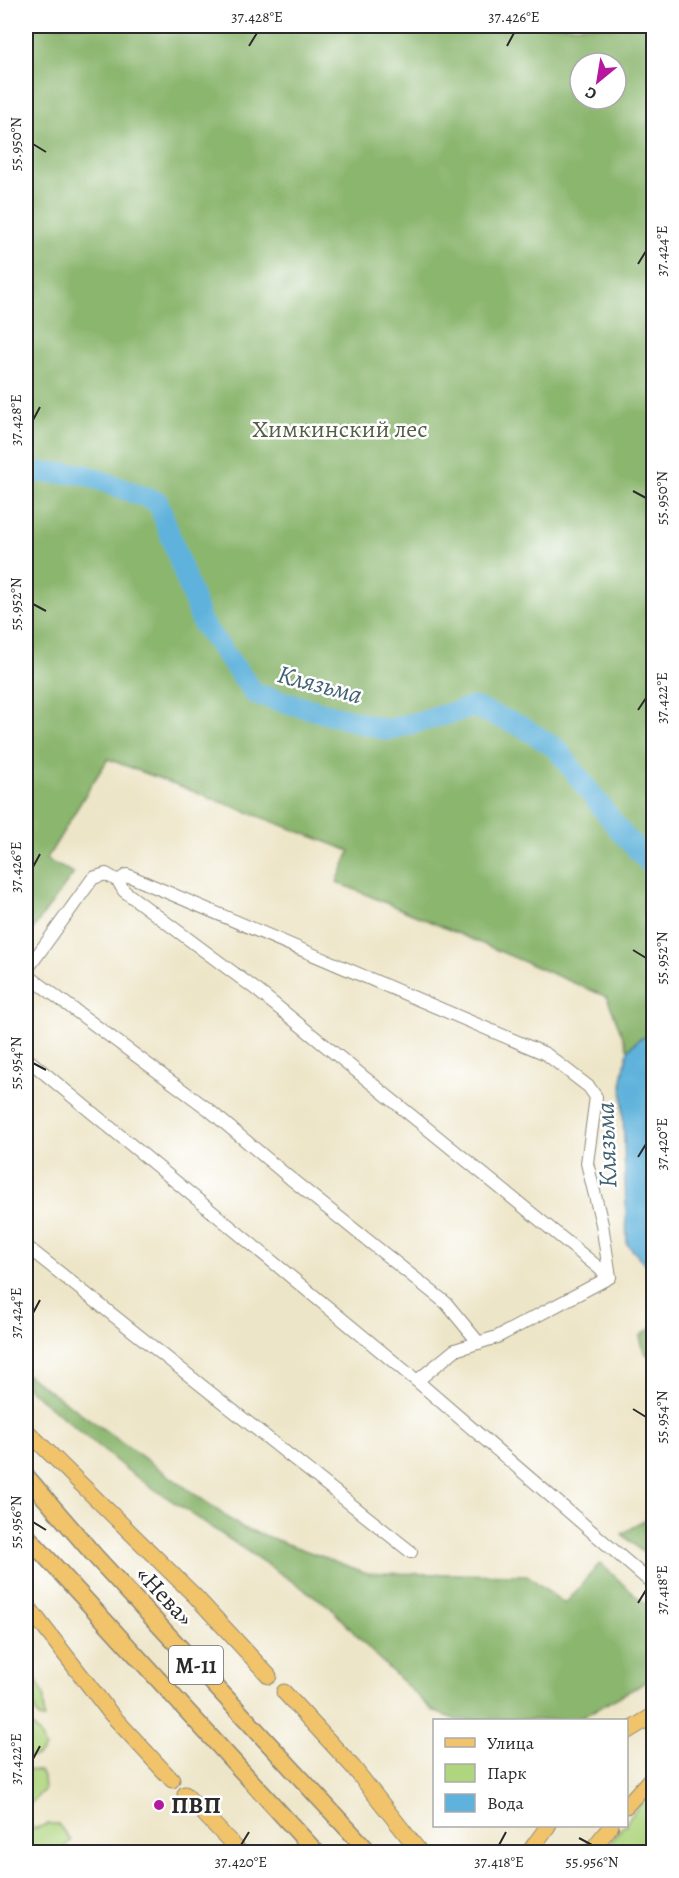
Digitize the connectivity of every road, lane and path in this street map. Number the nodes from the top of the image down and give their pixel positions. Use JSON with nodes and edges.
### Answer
{"nodes":[{"id":1,"x":118,"y":880,"type":"junction"},
{"id":2,"x":26,"y":973,"type":"edge"},
{"id":3,"x":26,"y":1058,"type":"edge"},
{"id":4,"x":26,"y":1246,"type":"edge"},
{"id":5,"x":610,"y":1277,"type":"junction"},
{"id":6,"x":479,"y":1342,"type":"junction"},
{"id":7,"x":417,"y":1381,"type":"junction"},
{"id":8,"x":26,"y":1430,"type":"edge"},
{"id":9,"x":26,"y":1476,"type":"edge"},
{"id":10,"x":26,"y":1535,"type":"edge"},
{"id":11,"x":411,"y":1552,"type":"dead end"},
{"id":12,"x":654,"y":1585,"type":"edge"},
{"id":13,"x":26,"y":1604,"type":"edge"},
{"id":14,"x":269,"y":1676,"type":"dead end"},
{"id":15,"x":284,"y":1692,"type":"dead end"},
{"id":16,"x":654,"y":1715,"type":"edge"},
{"id":17,"x":628,"y":1731,"type":"edge"},
{"id":18,"x":654,"y":1775,"type":"edge"},
{"id":19,"x":171,"y":1780,"type":"dead end"},
{"id":20,"x":185,"y":1794,"type":"dead end"},
{"id":21,"x":628,"y":1805,"type":"edge"},
{"id":22,"x":547,"y":1827,"type":"edge"},
{"id":23,"x":610,"y":1827,"type":"edge"},
{"id":24,"x":240,"y":1852,"type":"edge"},
{"id":25,"x":316,"y":1852,"type":"edge"},
{"id":26,"x":369,"y":1852,"type":"edge"},
{"id":27,"x":420,"y":1852,"type":"edge"},
{"id":28,"x":529,"y":1852,"type":"edge"},
{"id":29,"x":590,"y":1852,"type":"edge"}],
"edges":[{"from":1,"to":2,"type":"street"},
{"from":1,"to":5,"type":"street"},
{"from":1,"to":5,"type":"street"},
{"from":2,"to":6,"type":"street"},
{"from":3,"to":7,"type":"street"},
{"from":4,"to":11,"type":"street"},
{"from":5,"to":6,"type":"street"},
{"from":6,"to":7,"type":"street"},
{"from":7,"to":12,"type":"street"},
{"from":8,"to":14,"type":"main road","number":"М-11"},
{"from":9,"to":26,"type":"highway","name":"«Нева»","number":"М-11"},
{"from":10,"to":25,"type":"highway","number":"М-11"},
{"from":13,"to":19,"type":"main road"},
{"from":15,"to":27,"type":"main road"},
{"from":16,"to":17,"type":"main road"},
{"from":18,"to":21,"type":"main road"},
{"from":20,"to":24,"type":"main road"},
{"from":22,"to":28,"type":"main road"},
{"from":23,"to":29,"type":"main road"}]}
